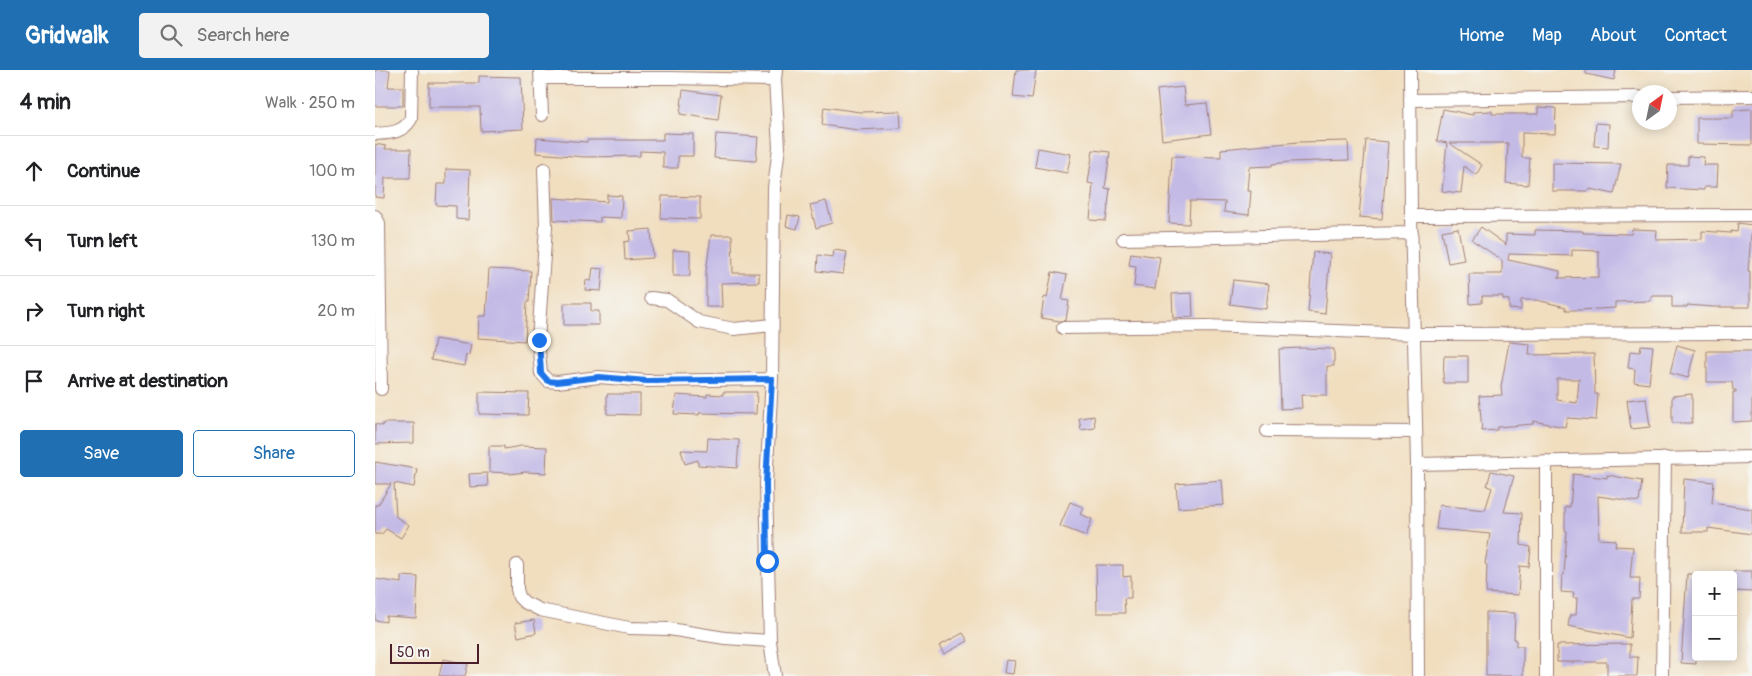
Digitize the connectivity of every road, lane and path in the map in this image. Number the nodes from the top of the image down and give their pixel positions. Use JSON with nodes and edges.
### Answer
{"nodes":[{"id":1,"x":412,"y":70,"type":"edge"},
{"id":2,"x":1410,"y":70,"type":"edge"},
{"id":3,"x":540,"y":74,"type":"edge"},
{"id":4,"x":776,"y":75,"type":"edge"},
{"id":5,"x":1752,"y":96,"type":"edge"},
{"id":6,"x":1632,"y":97,"type":"edge"},
{"id":7,"x":1677,"y":97,"type":"edge"},
{"id":8,"x":1411,"y":100,"type":"junction"},
{"id":9,"x":542,"y":115,"type":"dead end"},
{"id":10,"x":375,"y":134,"type":"edge"},
{"id":11,"x":544,"y":169,"type":"dead end"},
{"id":12,"x":1752,"y":215,"type":"edge"},
{"id":13,"x":375,"y":216,"type":"edge"},
{"id":14,"x":1411,"y":216,"type":"junction"},
{"id":15,"x":1412,"y":233,"type":"junction"},
{"id":16,"x":1123,"y":239,"type":"dead end"},
{"id":17,"x":651,"y":298,"type":"dead end"},
{"id":18,"x":772,"y":325,"type":"junction"},
{"id":19,"x":1063,"y":328,"type":"dead end"},
{"id":20,"x":1752,"y":333,"type":"edge"},
{"id":21,"x":1415,"y":334,"type":"junction"},
{"id":22,"x":772,"y":379,"type":"junction"},
{"id":23,"x":381,"y":389,"type":"dead end"},
{"id":24,"x":1267,"y":431,"type":"dead end"},
{"id":25,"x":1416,"y":432,"type":"junction"},
{"id":26,"x":1752,"y":457,"type":"edge"},
{"id":27,"x":1665,"y":458,"type":"junction"},
{"id":28,"x":1546,"y":461,"type":"junction"},
{"id":29,"x":1417,"y":464,"type":"junction"},
{"id":30,"x":517,"y":564,"type":"dead end"},
{"id":31,"x":770,"y":641,"type":"junction"},
{"id":32,"x":775,"y":676,"type":"edge"},
{"id":33,"x":1418,"y":676,"type":"edge"},
{"id":34,"x":1546,"y":676,"type":"edge"},
{"id":35,"x":1662,"y":676,"type":"edge"}],
"edges":[{"from":1,"to":10,"type":"street"},
{"from":2,"to":8,"type":"street"},
{"from":3,"to":4,"type":"street"},
{"from":3,"to":9,"type":"street"},
{"from":4,"to":18,"type":"street"},
{"from":5,"to":7,"type":"street"},
{"from":6,"to":8,"type":"street"},
{"from":8,"to":14,"type":"street"},
{"from":11,"to":22,"type":"street"},
{"from":12,"to":14,"type":"street"},
{"from":13,"to":23,"type":"street"},
{"from":14,"to":15,"type":"street"},
{"from":15,"to":16,"type":"street"},
{"from":15,"to":21,"type":"street"},
{"from":17,"to":18,"type":"street"},
{"from":18,"to":22,"type":"street"},
{"from":19,"to":21,"type":"street"},
{"from":20,"to":21,"type":"street"},
{"from":21,"to":25,"type":"street"},
{"from":22,"to":31,"type":"street"},
{"from":24,"to":25,"type":"street"},
{"from":25,"to":29,"type":"street"},
{"from":26,"to":27,"type":"street"},
{"from":27,"to":28,"type":"street"},
{"from":27,"to":35,"type":"street"},
{"from":28,"to":29,"type":"street"},
{"from":28,"to":34,"type":"street"},
{"from":29,"to":33,"type":"street"},
{"from":30,"to":31,"type":"street"},
{"from":31,"to":32,"type":"street"}]}
